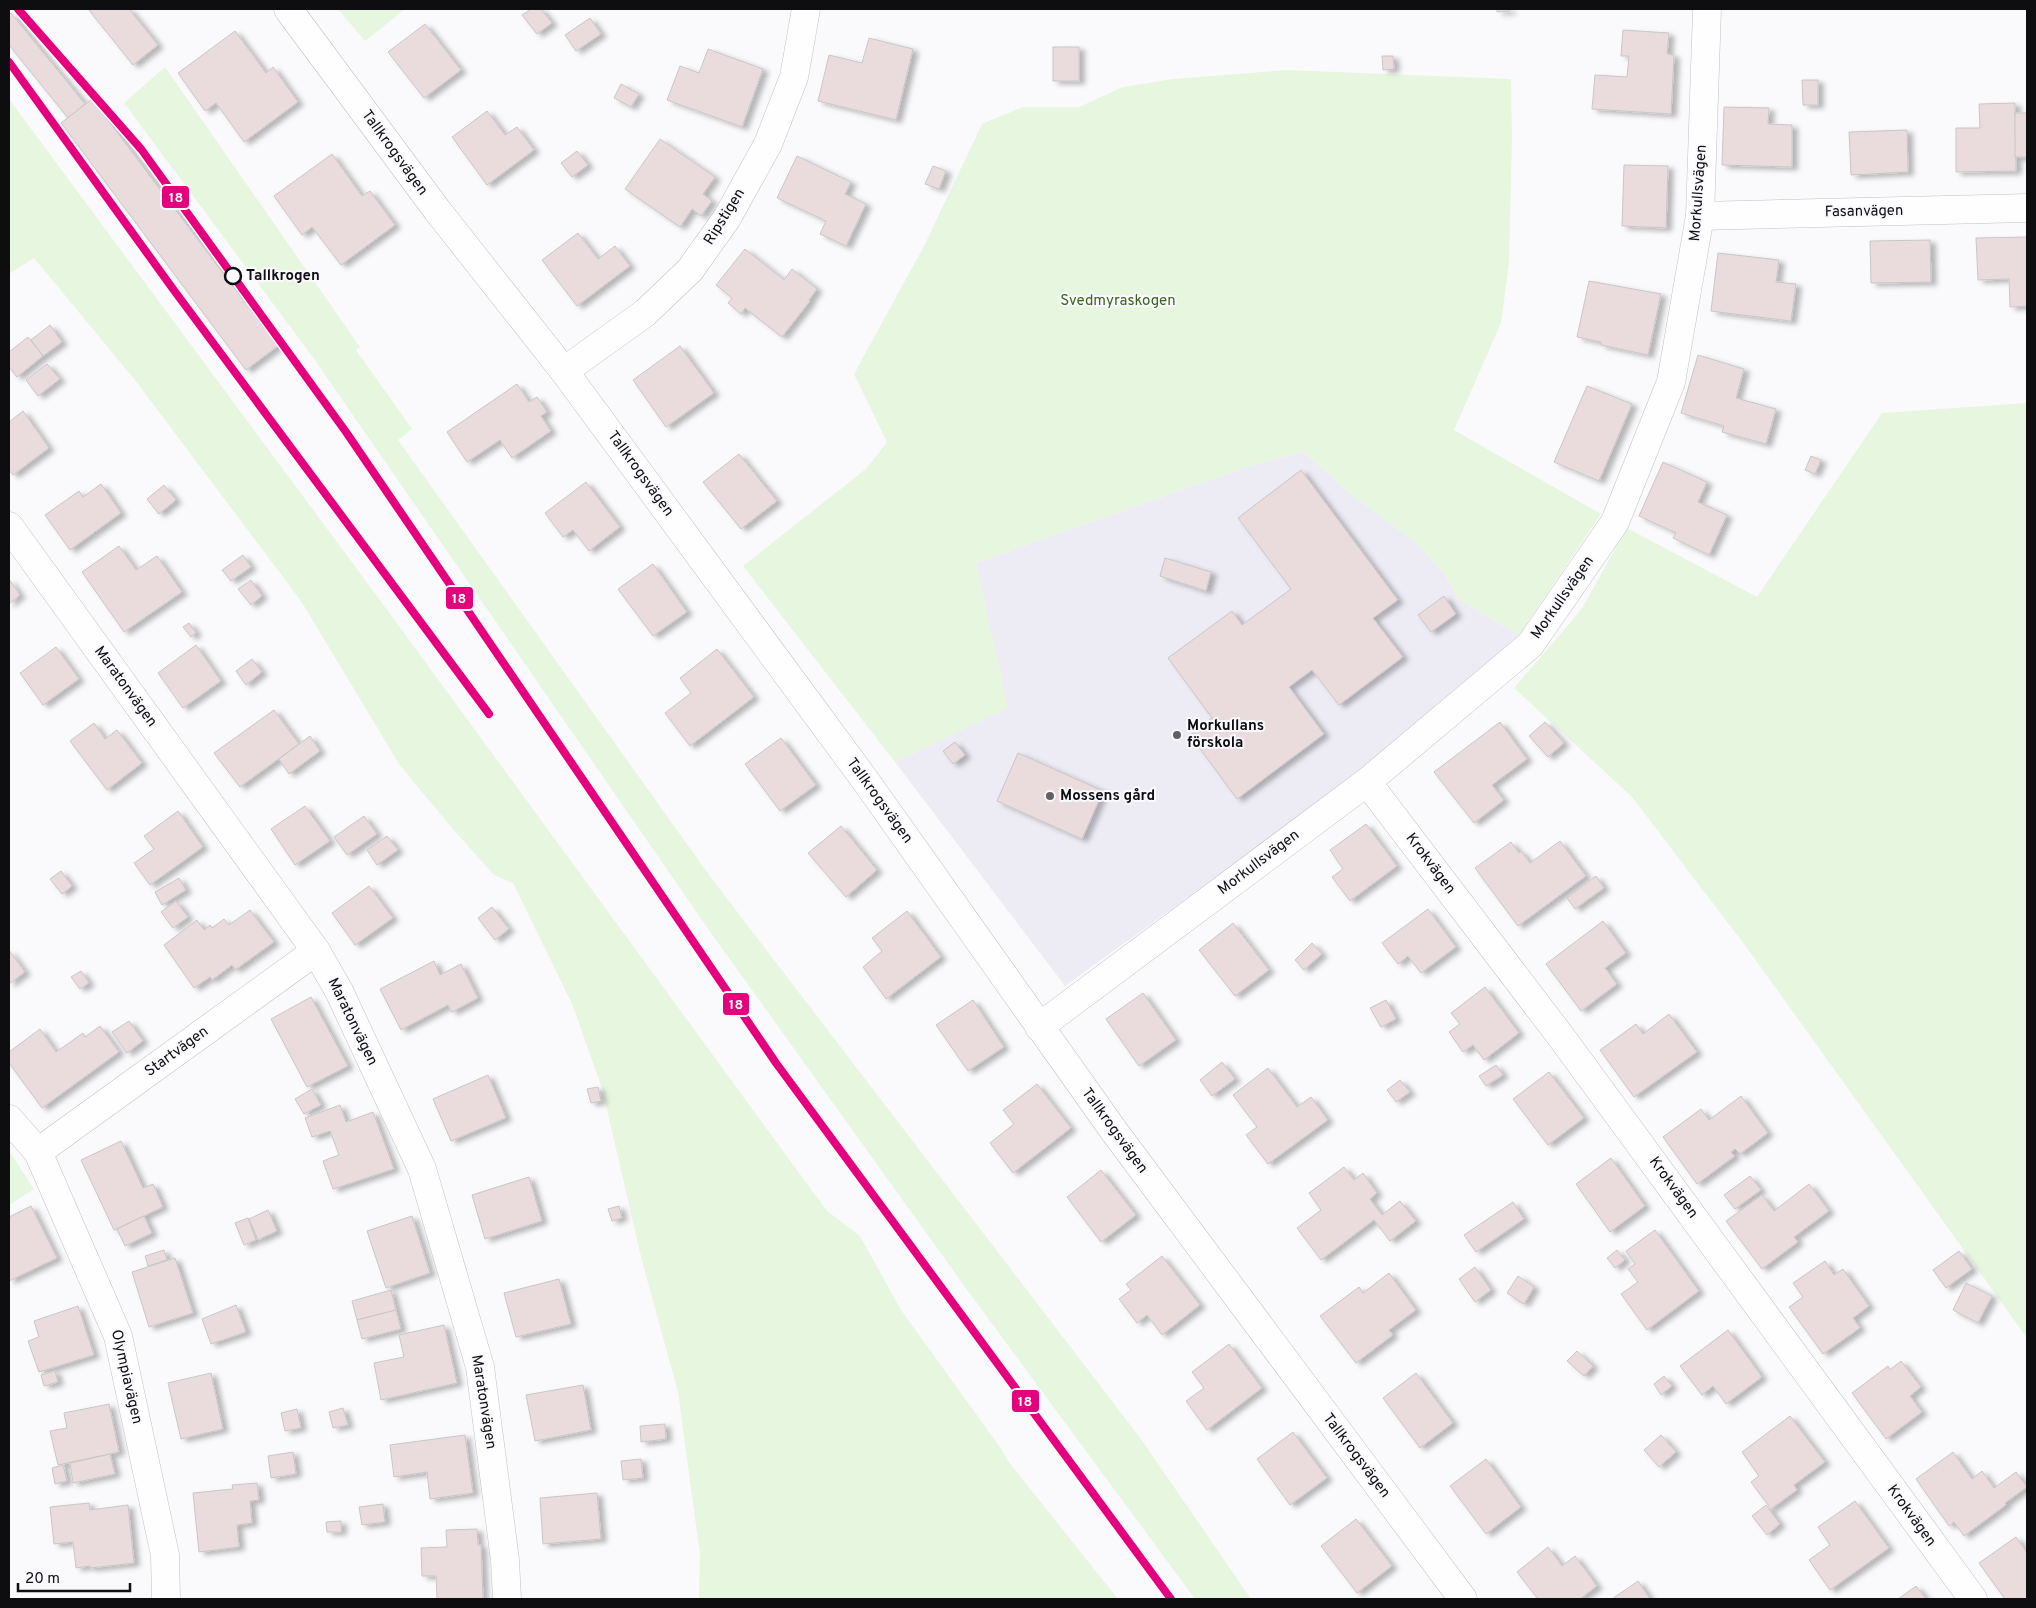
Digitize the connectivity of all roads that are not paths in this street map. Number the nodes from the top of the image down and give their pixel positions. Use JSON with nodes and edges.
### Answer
{"nodes":[{"id":1,"x":288,"y":9,"type":"edge"},
{"id":2,"x":806,"y":9,"type":"edge"},
{"id":3,"x":1707,"y":9,"type":"edge"},
{"id":4,"x":2027,"y":208,"type":"edge"},
{"id":5,"x":1700,"y":216,"type":"junction"},
{"id":6,"x":564,"y":371,"type":"junction"},
{"id":7,"x":9,"y":526,"type":"edge"},
{"id":8,"x":1367,"y":782,"type":"junction"},
{"id":9,"x":316,"y":951,"type":"junction"},
{"id":10,"x":1039,"y":1027,"type":"junction"},
{"id":11,"x":9,"y":1119,"type":"edge"},
{"id":12,"x":38,"y":1152,"type":"junction"},
{"id":13,"x":166,"y":1599,"type":"edge"},
{"id":14,"x":507,"y":1599,"type":"edge"},
{"id":15,"x":1463,"y":1599,"type":"edge"},
{"id":16,"x":1972,"y":1599,"type":"edge"}],
"edges":[{"from":1,"to":6,"type":"street","name":"Tallkrogsvägen"},
{"from":2,"to":6,"type":"street","name":"Ripstigen"},
{"from":3,"to":5,"type":"street","name":"Morkullsvägen"},
{"from":4,"to":5,"type":"street","name":"Fasanvägen"},
{"from":5,"to":8,"type":"street","name":"Morkullsvägen"},
{"from":6,"to":10,"type":"street","name":"Tallkrogsvägen"},
{"from":7,"to":9,"type":"street","name":"Maratonvägen"},
{"from":8,"to":10,"type":"street","name":"Morkullsvägen"},
{"from":8,"to":16,"type":"street","name":"Krokvägen"},
{"from":9,"to":12,"type":"street","name":"Startvägen"},
{"from":9,"to":14,"type":"street","name":"Maratonvägen"},
{"from":10,"to":15,"type":"street","name":"Tallkrogsvägen"},
{"from":11,"to":12,"type":"street","name":"Olympiavägen"},
{"from":12,"to":13,"type":"street","name":"Olympiavägen"}]}
